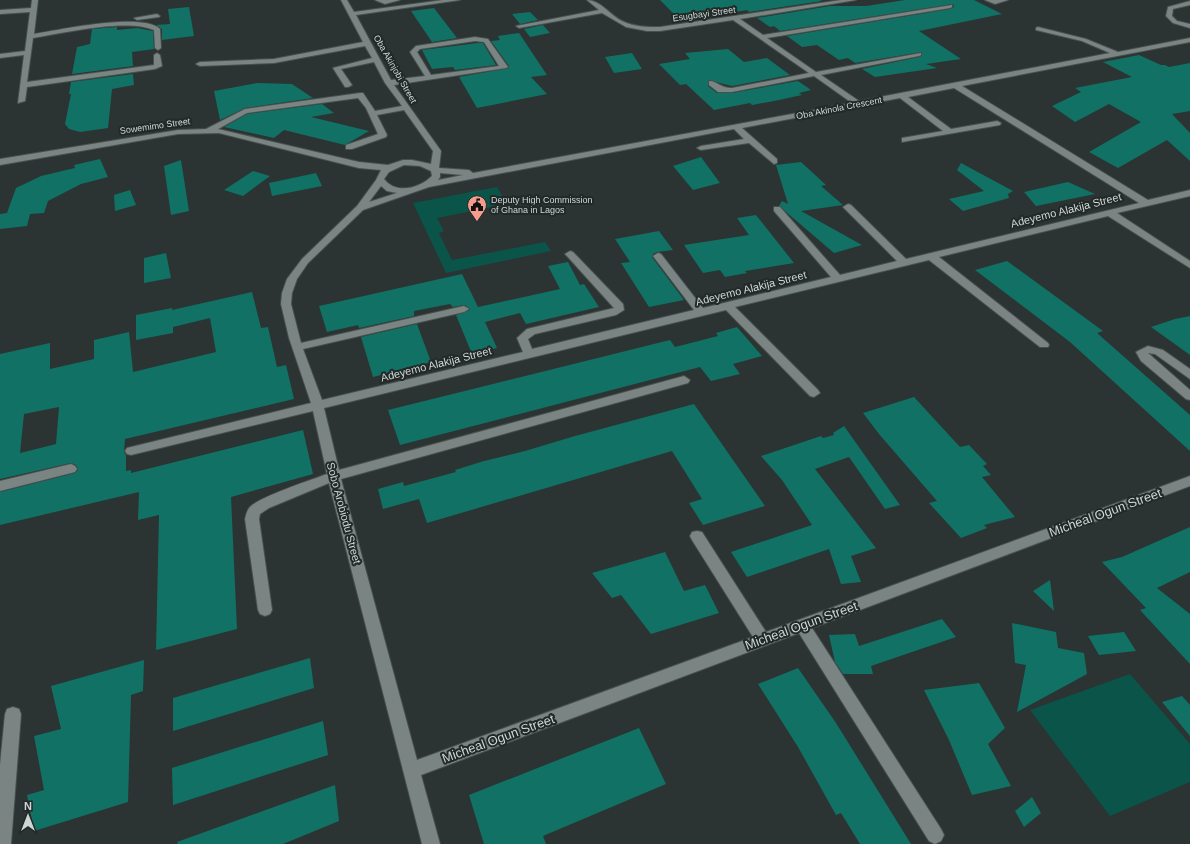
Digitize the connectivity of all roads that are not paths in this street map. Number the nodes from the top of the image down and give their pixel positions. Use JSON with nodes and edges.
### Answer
{"nodes":[{"id":1,"x":35,"y":0,"type":"edge"},
{"id":2,"x":344,"y":0,"type":"edge"},
{"id":3,"x":378,"y":0,"type":"edge"},
{"id":4,"x":397,"y":0,"type":"edge"},
{"id":5,"x":456,"y":0,"type":"edge"},
{"id":6,"x":590,"y":0,"type":"edge"},
{"id":7,"x":791,"y":0,"type":"edge"},
{"id":8,"x":851,"y":0,"type":"edge"},
{"id":9,"x":988,"y":0,"type":"edge"},
{"id":10,"x":1005,"y":0,"type":"edge"},
{"id":11,"x":1169,"y":0,"type":"edge"},
{"id":12,"x":1190,"y":3,"type":"edge"},
{"id":13,"x":1180,"y":4,"type":"junction"},
{"id":14,"x":950,"y":6,"type":"dead end"},
{"id":15,"x":804,"y":8,"type":"junction"},
{"id":16,"x":1190,"y":8,"type":"edge"},
{"id":17,"x":34,"y":10,"type":"junction"},
{"id":18,"x":24,"y":11,"type":"junction"},
{"id":19,"x":604,"y":11,"type":"junction"},
{"id":20,"x":0,"y":12,"type":"edge"},
{"id":21,"x":352,"y":14,"type":"junction"},
{"id":22,"x":157,"y":16,"type":"dead end"},
{"id":23,"x":0,"y":17,"type":"edge"},
{"id":24,"x":736,"y":19,"type":"junction"},
{"id":25,"x":519,"y":26,"type":"dead end"},
{"id":26,"x":1190,"y":26,"type":"edge"},
{"id":27,"x":1038,"y":29,"type":"dead end"},
{"id":28,"x":31,"y":34,"type":"junction"},
{"id":29,"x":760,"y":37,"type":"junction"},
{"id":30,"x":1190,"y":40,"type":"edge"},
{"id":31,"x":368,"y":43,"type":"junction"},
{"id":32,"x":29,"y":52,"type":"junction"},
{"id":33,"x":919,"y":54,"type":"dead end"},
{"id":34,"x":1117,"y":54,"type":"junction"},
{"id":35,"x":0,"y":56,"type":"edge"},
{"id":36,"x":377,"y":59,"type":"junction"},
{"id":37,"x":200,"y":64,"type":"dead end"},
{"id":38,"x":814,"y":74,"type":"junction"},
{"id":39,"x":429,"y":77,"type":"junction"},
{"id":40,"x":390,"y":84,"type":"junction"},
{"id":41,"x":712,"y":84,"type":"dead end"},
{"id":42,"x":24,"y":85,"type":"junction"},
{"id":43,"x":348,"y":85,"type":"dead end"},
{"id":44,"x":955,"y":85,"type":"junction"},
{"id":45,"x":902,"y":96,"type":"junction"},
{"id":46,"x":21,"y":101,"type":"dead end"},
{"id":47,"x":858,"y":104,"type":"junction"},
{"id":48,"x":403,"y":105,"type":"junction"},
{"id":49,"x":371,"y":111,"type":"junction"},
{"id":50,"x":997,"y":123,"type":"dead end"},
{"id":51,"x":736,"y":127,"type":"junction"},
{"id":52,"x":207,"y":131,"type":"junction"},
{"id":53,"x":950,"y":132,"type":"junction"},
{"id":54,"x":751,"y":140,"type":"junction"},
{"id":55,"x":905,"y":140,"type":"dead end"},
{"id":56,"x":431,"y":145,"type":"junction"},
{"id":57,"x":349,"y":147,"type":"dead end"},
{"id":58,"x":701,"y":148,"type":"dead end"},
{"id":59,"x":774,"y":161,"type":"dead end"},
{"id":60,"x":0,"y":162,"type":"edge"},
{"id":61,"x":411,"y":162,"type":"junction"},
{"id":62,"x":359,"y":165,"type":"junction"},
{"id":63,"x":388,"y":168,"type":"junction"},
{"id":64,"x":434,"y":169,"type":"junction"},
{"id":65,"x":488,"y":173,"type":"junction"},
{"id":66,"x":380,"y":180,"type":"junction"},
{"id":67,"x":429,"y":184,"type":"junction"},
{"id":68,"x":416,"y":189,"type":"junction"},
{"id":69,"x":1190,"y":193,"type":"edge"},
{"id":70,"x":1146,"y":203,"type":"junction"},
{"id":71,"x":848,"y":207,"type":"dead end"},
{"id":72,"x":360,"y":208,"type":"junction"},
{"id":73,"x":777,"y":209,"type":"dead end"},
{"id":74,"x":1109,"y":212,"type":"junction"},
{"id":75,"x":570,"y":254,"type":"dead end"},
{"id":76,"x":658,"y":256,"type":"dead end"},
{"id":77,"x":931,"y":256,"type":"junction"},
{"id":78,"x":903,"y":262,"type":"junction"},
{"id":79,"x":1190,"y":265,"type":"edge"},
{"id":80,"x":838,"y":279,"type":"junction"},
{"id":81,"x":728,"y":306,"type":"junction"},
{"id":82,"x":464,"y":309,"type":"dead end"},
{"id":83,"x":701,"y":313,"type":"junction"},
{"id":84,"x":1044,"y":345,"type":"dead end"},
{"id":85,"x":297,"y":347,"type":"junction"},
{"id":86,"x":529,"y":354,"type":"junction"},
{"id":87,"x":1190,"y":375,"type":"edge"},
{"id":88,"x":684,"y":380,"type":"dead end"},
{"id":89,"x":814,"y":393,"type":"dead end"},
{"id":90,"x":1190,"y":396,"type":"edge"},
{"id":91,"x":317,"y":404,"type":"junction"},
{"id":92,"x":131,"y":451,"type":"dead end"},
{"id":93,"x":71,"y":469,"type":"dead end"},
{"id":94,"x":334,"y":476,"type":"junction"},
{"id":95,"x":1190,"y":481,"type":"edge"},
{"id":96,"x":0,"y":486,"type":"edge"},
{"id":97,"x":697,"y":536,"type":"dead end"},
{"id":98,"x":266,"y":610,"type":"dead end"},
{"id":99,"x":802,"y":625,"type":"junction"},
{"id":100,"x":763,"y":640,"type":"junction"},
{"id":101,"x":13,"y":714,"type":"dead end"},
{"id":102,"x":412,"y":770,"type":"junction"},
{"id":103,"x":2,"y":825,"type":"edge"},
{"id":104,"x":935,"y":836,"type":"dead end"},
{"id":105,"x":2,"y":844,"type":"edge"},
{"id":106,"x":431,"y":844,"type":"edge"}],
"edges":[{"from":1,"to":17,"type":"street"},
{"from":2,"to":21,"type":"street","name":"Oba Akinjobi Street"},
{"from":3,"to":4,"type":"street"},
{"from":5,"to":21,"type":"street"},
{"from":6,"to":19,"type":"street","name":"Esugbayi Street"},
{"from":7,"to":15,"type":"street"},
{"from":8,"to":15,"type":"street","name":"Esugbayi Street"},
{"from":9,"to":10,"type":"street"},
{"from":11,"to":13,"type":"street"},
{"from":12,"to":13,"type":"street"},
{"from":13,"to":16,"type":"street"},
{"from":13,"to":26,"type":"street"},
{"from":14,"to":29,"type":"street"},
{"from":15,"to":24,"type":"street","name":"Esugbayi Street"},
{"from":17,"to":18,"type":"street"},
{"from":17,"to":28,"type":"street"},
{"from":18,"to":20,"type":"street"},
{"from":18,"to":23,"type":"street"},
{"from":19,"to":24,"type":"street","name":"Esugbayi Street"},
{"from":19,"to":25,"type":"street"},
{"from":21,"to":31,"type":"street","name":"Oba Akinjobi Street"},
{"from":22,"to":28,"type":"street"},
{"from":24,"to":29,"type":"street"},
{"from":27,"to":34,"type":"street"},
{"from":28,"to":32,"type":"street"},
{"from":28,"to":42,"type":"street"},
{"from":29,"to":38,"type":"street"},
{"from":30,"to":34,"type":"street","name":"Oba Akinola Crescent"},
{"from":31,"to":36,"type":"street","name":"Oba Akinjobi Street"},
{"from":31,"to":37,"type":"street"},
{"from":32,"to":35,"type":"street"},
{"from":32,"to":42,"type":"street"},
{"from":33,"to":38,"type":"street"},
{"from":34,"to":44,"type":"street","name":"Oba Akinola Crescent"},
{"from":36,"to":40,"type":"street","name":"Oba Akinjobi Street"},
{"from":36,"to":43,"type":"street"},
{"from":38,"to":41,"type":"street"},
{"from":38,"to":47,"type":"street"},
{"from":39,"to":39,"type":"street"},
{"from":39,"to":40,"type":"street"},
{"from":40,"to":48,"type":"street","name":"Oba Akinjobi Street"},
{"from":42,"to":46,"type":"street"},
{"from":44,"to":45,"type":"street","name":"Oba Akinola Crescent"},
{"from":44,"to":70,"type":"street"},
{"from":45,"to":47,"type":"street","name":"Oba Akinola Crescent"},
{"from":45,"to":53,"type":"street"},
{"from":47,"to":51,"type":"street","name":"Oba Akinola Crescent"},
{"from":48,"to":49,"type":"street"},
{"from":48,"to":56,"type":"street","name":"Oba Akinjobi Street"},
{"from":49,"to":52,"type":"street"},
{"from":49,"to":57,"type":"street"},
{"from":50,"to":53,"type":"street"},
{"from":51,"to":54,"type":"street"},
{"from":51,"to":65,"type":"street","name":"Oba Akinola Crescent"},
{"from":52,"to":60,"type":"street","name":"Sowemimo Street"},
{"from":52,"to":62,"type":"street","name":"Sowemimo Street"},
{"from":53,"to":55,"type":"street"},
{"from":54,"to":58,"type":"street"},
{"from":54,"to":59,"type":"street"},
{"from":56,"to":61,"type":"street"},
{"from":56,"to":64,"type":"street","name":"Oba Akinjobi Street"},
{"from":61,"to":63,"type":"street"},
{"from":61,"to":64,"type":"street","name":"Oba Akinola Crescent"},
{"from":62,"to":63,"type":"street","name":"Sowemimo Street"},
{"from":62,"to":66,"type":"street","name":"Sowemimo Street"},
{"from":63,"to":66,"type":"street","name":"Sobo Arobiodu Street"},
{"from":64,"to":65,"type":"street","name":"Oba Akinola Crescent"},
{"from":64,"to":67,"type":"street"},
{"from":65,"to":67,"type":"street","name":"Oba Akinola Crescent"},
{"from":66,"to":68,"type":"street","name":"Sowemimo Street"},
{"from":66,"to":72,"type":"street","name":"Sobo Arobiodu Street"},
{"from":67,"to":68,"type":"street","name":"Oba Akinola Crescent"},
{"from":68,"to":72,"type":"street","name":"Sobo Arobiodu Street"},
{"from":69,"to":70,"type":"street","name":"Adeyemo Alakija Street"},
{"from":70,"to":74,"type":"street","name":"Adeyemo Alakija Street"},
{"from":71,"to":78,"type":"street"},
{"from":72,"to":85,"type":"street","name":"Sobo Arobiodu Street"},
{"from":73,"to":80,"type":"street"},
{"from":74,"to":77,"type":"street","name":"Adeyemo Alakija Street"},
{"from":74,"to":79,"type":"street"},
{"from":75,"to":86,"type":"street"},
{"from":76,"to":83,"type":"street"},
{"from":77,"to":78,"type":"street","name":"Adeyemo Alakija Street"},
{"from":77,"to":84,"type":"street"},
{"from":78,"to":80,"type":"street","name":"Adeyemo Alakija Street"},
{"from":80,"to":81,"type":"street","name":"Adeyemo Alakija Street"},
{"from":81,"to":83,"type":"street","name":"Adeyemo Alakija Street"},
{"from":81,"to":89,"type":"street"},
{"from":82,"to":85,"type":"street"},
{"from":83,"to":86,"type":"street","name":"Adeyemo Alakija Street"},
{"from":85,"to":91,"type":"street","name":"Sobo Arobiodu Street"},
{"from":86,"to":91,"type":"street","name":"Adeyemo Alakija Street"},
{"from":87,"to":90,"type":"street"},
{"from":88,"to":94,"type":"street"},
{"from":91,"to":92,"type":"street","name":"Adeyemo Alakija Street"},
{"from":91,"to":94,"type":"street","name":"Sobo Arobiodu Street"},
{"from":93,"to":96,"type":"street"},
{"from":94,"to":98,"type":"street"},
{"from":94,"to":102,"type":"street","name":"Sobo Arobiodu Street"},
{"from":95,"to":99,"type":"street","name":"Micheal Ogun Street"},
{"from":97,"to":100,"type":"street"},
{"from":99,"to":100,"type":"street","name":"Micheal Ogun Street"},
{"from":99,"to":104,"type":"street"},
{"from":100,"to":102,"type":"street","name":"Micheal Ogun Street"},
{"from":101,"to":103,"type":"street"},
{"from":102,"to":106,"type":"street","name":"Sobo Arobiodu Street"},
{"from":103,"to":105,"type":"street"}]}
